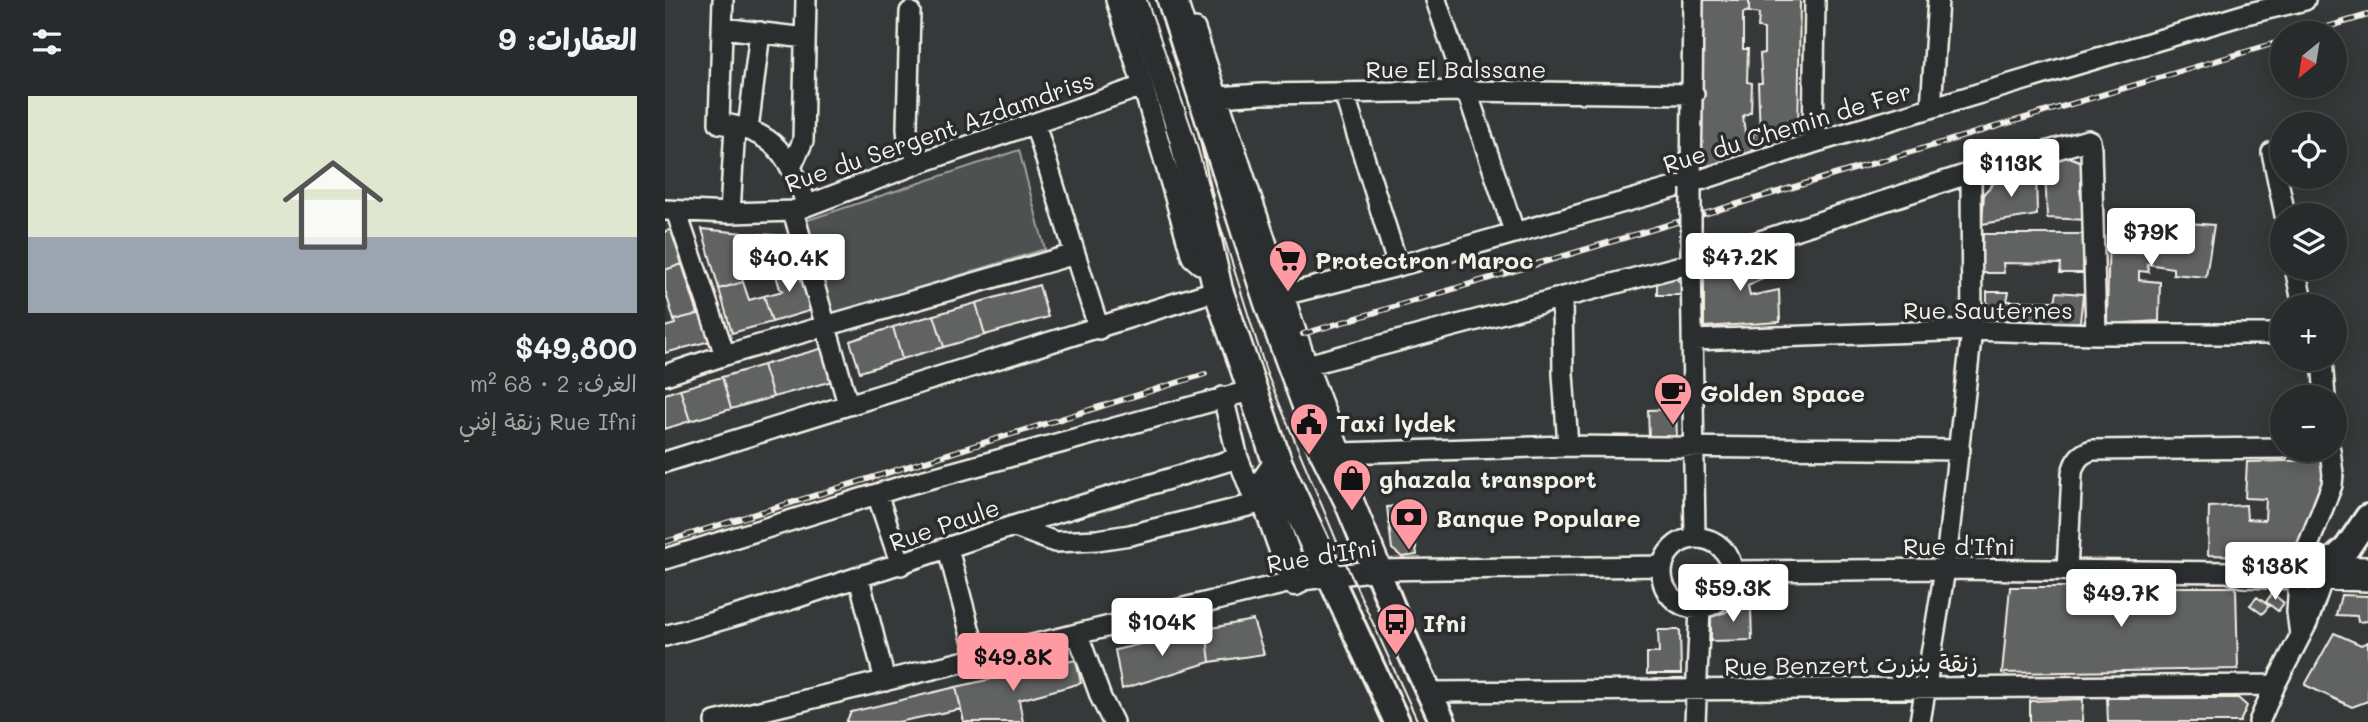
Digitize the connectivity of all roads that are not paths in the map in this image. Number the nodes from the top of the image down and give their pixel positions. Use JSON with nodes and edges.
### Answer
{"nodes":[{"id":1,"x":723,"y":0,"type":"edge"},
{"id":2,"x":806,"y":0,"type":"edge"},
{"id":3,"x":1116,"y":0,"type":"edge"},
{"id":4,"x":1140,"y":0,"type":"edge"},
{"id":5,"x":1172,"y":0,"type":"edge"},
{"id":6,"x":1185,"y":0,"type":"edge"},
{"id":7,"x":1436,"y":0,"type":"edge"},
{"id":8,"x":1693,"y":0,"type":"edge"},
{"id":9,"x":1815,"y":0,"type":"edge"},
{"id":10,"x":1938,"y":0,"type":"edge"},
{"id":11,"x":2305,"y":0,"type":"edge"},
{"id":12,"x":2244,"y":7,"type":"edge"},
{"id":13,"x":910,"y":12,"type":"dead end"},
{"id":14,"x":723,"y":28,"type":"junction"},
{"id":15,"x":760,"y":32,"type":"junction"},
{"id":16,"x":805,"y":38,"type":"junction"},
{"id":17,"x":1143,"y":86,"type":"junction"},
{"id":18,"x":1467,"y":91,"type":"junction"},
{"id":19,"x":1344,"y":93,"type":"junction"},
{"id":20,"x":1694,"y":94,"type":"junction"},
{"id":21,"x":1219,"y":97,"type":"junction"},
{"id":22,"x":1931,"y":108,"type":"junction"},
{"id":23,"x":1034,"y":124,"type":"junction"},
{"id":24,"x":742,"y":127,"type":"junction"},
{"id":25,"x":1813,"y":143,"type":"junction"},
{"id":26,"x":919,"y":163,"type":"junction"},
{"id":27,"x":792,"y":165,"type":"junction"},
{"id":28,"x":1971,"y":173,"type":"junction"},
{"id":29,"x":1691,"y":186,"type":"junction"},
{"id":30,"x":800,"y":208,"type":"junction"},
{"id":31,"x":671,"y":210,"type":"edge"},
{"id":32,"x":730,"y":213,"type":"junction"},
{"id":33,"x":1514,"y":232,"type":"junction"},
{"id":34,"x":1075,"y":254,"type":"junction"},
{"id":35,"x":1691,"y":259,"type":"junction"},
{"id":36,"x":1255,"y":265,"type":"junction"},
{"id":37,"x":1398,"y":266,"type":"junction"},
{"id":38,"x":1215,"y":277,"type":"junction"},
{"id":39,"x":1283,"y":295,"type":"junction"},
{"id":40,"x":1562,"y":298,"type":"junction"},
{"id":41,"x":826,"y":326,"type":"junction"},
{"id":42,"x":1099,"y":329,"type":"junction"},
{"id":43,"x":1972,"y":330,"type":"junction"},
{"id":44,"x":2096,"y":334,"type":"junction"},
{"id":45,"x":2270,"y":334,"type":"edge"},
{"id":46,"x":1693,"y":340,"type":"junction"},
{"id":47,"x":725,"y":355,"type":"junction"},
{"id":48,"x":1307,"y":365,"type":"junction"},
{"id":49,"x":665,"y":375,"type":"edge"},
{"id":50,"x":1253,"y":390,"type":"junction"},
{"id":51,"x":1223,"y":397,"type":"junction"},
{"id":52,"x":848,"y":404,"type":"junction"},
{"id":53,"x":1568,"y":446,"type":"junction"},
{"id":54,"x":1693,"y":447,"type":"junction"},
{"id":55,"x":2270,"y":448,"type":"edge"},
{"id":56,"x":1960,"y":450,"type":"junction"},
{"id":57,"x":1238,"y":458,"type":"junction"},
{"id":58,"x":665,"y":462,"type":"edge"},
{"id":59,"x":1337,"y":462,"type":"junction"},
{"id":60,"x":2332,"y":462,"type":"edge"},
{"id":61,"x":1278,"y":464,"type":"junction"},
{"id":62,"x":877,"y":494,"type":"junction"},
{"id":63,"x":1261,"y":504,"type":"junction"},
{"id":64,"x":2368,"y":517,"type":"edge"},
{"id":65,"x":1013,"y":526,"type":"junction"},
{"id":66,"x":1695,"y":538,"type":"junction"},
{"id":67,"x":948,"y":549,"type":"junction"},
{"id":68,"x":665,"y":559,"type":"edge"},
{"id":69,"x":901,"y":565,"type":"junction"},
{"id":70,"x":1663,"y":566,"type":"junction"},
{"id":71,"x":2368,"y":567,"type":"edge"},
{"id":72,"x":1945,"y":569,"type":"junction"},
{"id":73,"x":1377,"y":570,"type":"junction"},
{"id":74,"x":1733,"y":571,"type":"junction"},
{"id":75,"x":2067,"y":571,"type":"junction"},
{"id":76,"x":2299,"y":573,"type":"junction"},
{"id":77,"x":2324,"y":573,"type":"junction"},
{"id":78,"x":1329,"y":575,"type":"junction"},
{"id":79,"x":859,"y":578,"type":"junction"},
{"id":80,"x":1295,"y":581,"type":"junction"},
{"id":81,"x":2368,"y":581,"type":"edge"},
{"id":82,"x":1700,"y":609,"type":"junction"},
{"id":83,"x":1078,"y":635,"type":"junction"},
{"id":84,"x":2300,"y":635,"type":"junction"},
{"id":85,"x":665,"y":636,"type":"edge"},
{"id":86,"x":977,"y":659,"type":"junction"},
{"id":87,"x":885,"y":681,"type":"junction"},
{"id":88,"x":2275,"y":685,"type":"junction"},
{"id":89,"x":1926,"y":687,"type":"junction"},
{"id":90,"x":1695,"y":690,"type":"junction"},
{"id":91,"x":1429,"y":692,"type":"junction"},
{"id":92,"x":715,"y":722,"type":"edge"},
{"id":93,"x":1113,"y":722,"type":"edge"},
{"id":94,"x":1397,"y":722,"type":"edge"},
{"id":95,"x":1443,"y":722,"type":"edge"},
{"id":96,"x":1695,"y":722,"type":"edge"},
{"id":97,"x":1920,"y":722,"type":"edge"},
{"id":98,"x":2259,"y":722,"type":"edge"}],
"edges":[{"from":1,"to":14,"type":"street"},
{"from":2,"to":16,"type":"street"},
{"from":3,"to":17,"type":"street"},
{"from":4,"to":38,"type":"highway"},
{"from":5,"to":36,"type":"highway"},
{"from":6,"to":21,"type":"street"},
{"from":7,"to":18,"type":"street"},
{"from":8,"to":20,"type":"street"},
{"from":9,"to":25,"type":"street"},
{"from":10,"to":22,"type":"street"},
{"from":11,"to":12,"type":"street","name":"Rue du Chemin de Fer"},
{"from":12,"to":22,"type":"street","name":"Rue du Chemin de Fer"},
{"from":13,"to":26,"type":"street"},
{"from":14,"to":15,"type":"street"},
{"from":14,"to":24,"type":"street"},
{"from":15,"to":16,"type":"street"},
{"from":15,"to":24,"type":"street"},
{"from":16,"to":27,"type":"street"},
{"from":17,"to":23,"type":"street","name":"Rue du Sergent Azdamdriss"},
{"from":17,"to":38,"type":"street"},
{"from":18,"to":19,"type":"street","name":"Rue El Balssane"},
{"from":18,"to":20,"type":"street","name":"Rue El Balssane"},
{"from":18,"to":33,"type":"street"},
{"from":19,"to":21,"type":"street","name":"Rue El Balssane"},
{"from":19,"to":37,"type":"street"},
{"from":20,"to":29,"type":"street"},
{"from":21,"to":39,"type":"street"},
{"from":22,"to":25,"type":"street","name":"Rue du Chemin de Fer"},
{"from":23,"to":26,"type":"street","name":"Rue du Sergent Azdamdriss"},
{"from":23,"to":34,"type":"street"},
{"from":24,"to":27,"type":"street"},
{"from":24,"to":32,"type":"street"},
{"from":25,"to":29,"type":"street","name":"Rue du Chemin de Fer"},
{"from":26,"to":30,"type":"street","name":"Rue du Sergent Azdamdriss"},
{"from":27,"to":30,"type":"street"},
{"from":28,"to":35,"type":"street"},
{"from":28,"to":43,"type":"street"},
{"from":28,"to":44,"type":"street"},
{"from":29,"to":33,"type":"street","name":"Rue du Chemin de Fer"},
{"from":29,"to":35,"type":"street","bridge":true},
{"from":30,"to":32,"type":"street","name":"Rue du Sergent Azdamdriss"},
{"from":30,"to":41,"type":"street"},
{"from":31,"to":32,"type":"street","name":"Rue du Sergent Azdamdriss"},
{"from":31,"to":47,"type":"street"},
{"from":33,"to":37,"type":"street","name":"Rue du Chemin de Fer"},
{"from":34,"to":41,"type":"street"},
{"from":34,"to":42,"type":"street"},
{"from":35,"to":40,"type":"street"},
{"from":35,"to":46,"type":"street"},
{"from":36,"to":39,"type":"highway"},
{"from":36,"to":59,"type":"highway"},
{"from":37,"to":39,"type":"street","name":"Rue du Chemin de Fer"},
{"from":38,"to":42,"type":"street"},
{"from":38,"to":50,"type":"highway"},
{"from":39,"to":48,"type":"street"},
{"from":40,"to":48,"type":"street"},
{"from":40,"to":53,"type":"street"},
{"from":41,"to":47,"type":"street"},
{"from":41,"to":52,"type":"street"},
{"from":42,"to":52,"type":"street"},
{"from":43,"to":44,"type":"street","name":"Rue Sauternes"},
{"from":43,"to":46,"type":"street","name":"Rue Sauternes"},
{"from":43,"to":56,"type":"street"},
{"from":44,"to":45,"type":"street","name":"Rue Sauternes"},
{"from":46,"to":54,"type":"street"},
{"from":47,"to":49,"type":"street"},
{"from":48,"to":59,"type":"street"},
{"from":50,"to":51,"type":"street"},
{"from":50,"to":61,"type":"highway"},
{"from":51,"to":57,"type":"street"},
{"from":51,"to":62,"type":"street"},
{"from":52,"to":58,"type":"street"},
{"from":53,"to":54,"type":"street"},
{"from":53,"to":59,"type":"street"},
{"from":54,"to":56,"type":"street"},
{"from":54,"to":66,"type":"street"},
{"from":55,"to":75,"type":"street"},
{"from":56,"to":72,"type":"street"},
{"from":57,"to":63,"type":"street"},
{"from":57,"to":65,"type":"street","name":"Rue Paule"},
{"from":59,"to":73,"type":"highway"},
{"from":60,"to":76,"type":"street"},
{"from":61,"to":63,"type":"highway"},
{"from":61,"to":78,"type":"highway"},
{"from":62,"to":68,"type":"street"},
{"from":62,"to":69,"type":"street"},
{"from":63,"to":65,"type":"street"},
{"from":63,"to":80,"type":"highway"},
{"from":64,"to":77,"type":"main road"},
{"from":65,"to":67,"type":"street","name":"Rue Paule"},
{"from":66,"to":70,"type":"street"},
{"from":66,"to":74,"type":"street"},
{"from":67,"to":69,"type":"street","name":"Rue Paule"},
{"from":67,"to":86,"type":"street"},
{"from":69,"to":79,"type":"street","name":"Rue Paule"},
{"from":70,"to":73,"type":"street","name":"Rue d'Ifni"},
{"from":70,"to":82,"type":"street"},
{"from":71,"to":77,"type":"street","name":"Rue d'Ifni"},
{"from":72,"to":74,"type":"street","name":"Rue d'Ifni"},
{"from":72,"to":75,"type":"street","name":"Rue d'Ifni"},
{"from":72,"to":89,"type":"street"},
{"from":73,"to":78,"type":"street","name":"Rue d'Ifni"},
{"from":73,"to":91,"type":"main road"},
{"from":74,"to":82,"type":"street"},
{"from":75,"to":76,"type":"street","name":"Rue d'Ifni"},
{"from":76,"to":77,"type":"street","name":"Rue d'Ifni"},
{"from":76,"to":84,"type":"street"},
{"from":77,"to":81,"type":"street","name":"Rue d'Ifni"},
{"from":77,"to":84,"type":"street"},
{"from":78,"to":80,"type":"street","name":"Rue d'Ifni"},
{"from":78,"to":94,"type":"main road"},
{"from":79,"to":85,"type":"street","name":"Rue Paule"},
{"from":79,"to":87,"type":"street"},
{"from":80,"to":83,"type":"street","name":"Rue d'Ifni"},
{"from":82,"to":90,"type":"street"},
{"from":83,"to":86,"type":"street","name":"Rue d'Ifni"},
{"from":83,"to":93,"type":"street"},
{"from":84,"to":88,"type":"street"},
{"from":86,"to":87,"type":"street","name":"Rue d'Ifni"},
{"from":87,"to":92,"type":"street","name":"Rue d'Ifni"},
{"from":88,"to":89,"type":"street","name":"Rue Benzert زنقة بنزرت"},
{"from":88,"to":98,"type":"street"},
{"from":89,"to":90,"type":"street","name":"Rue Benzert زنقة بنزرت"},
{"from":89,"to":97,"type":"street"},
{"from":90,"to":91,"type":"street","name":"Rue Benzert زنقة بنزرت"},
{"from":90,"to":96,"type":"street"},
{"from":91,"to":95,"type":"main road"}]}
